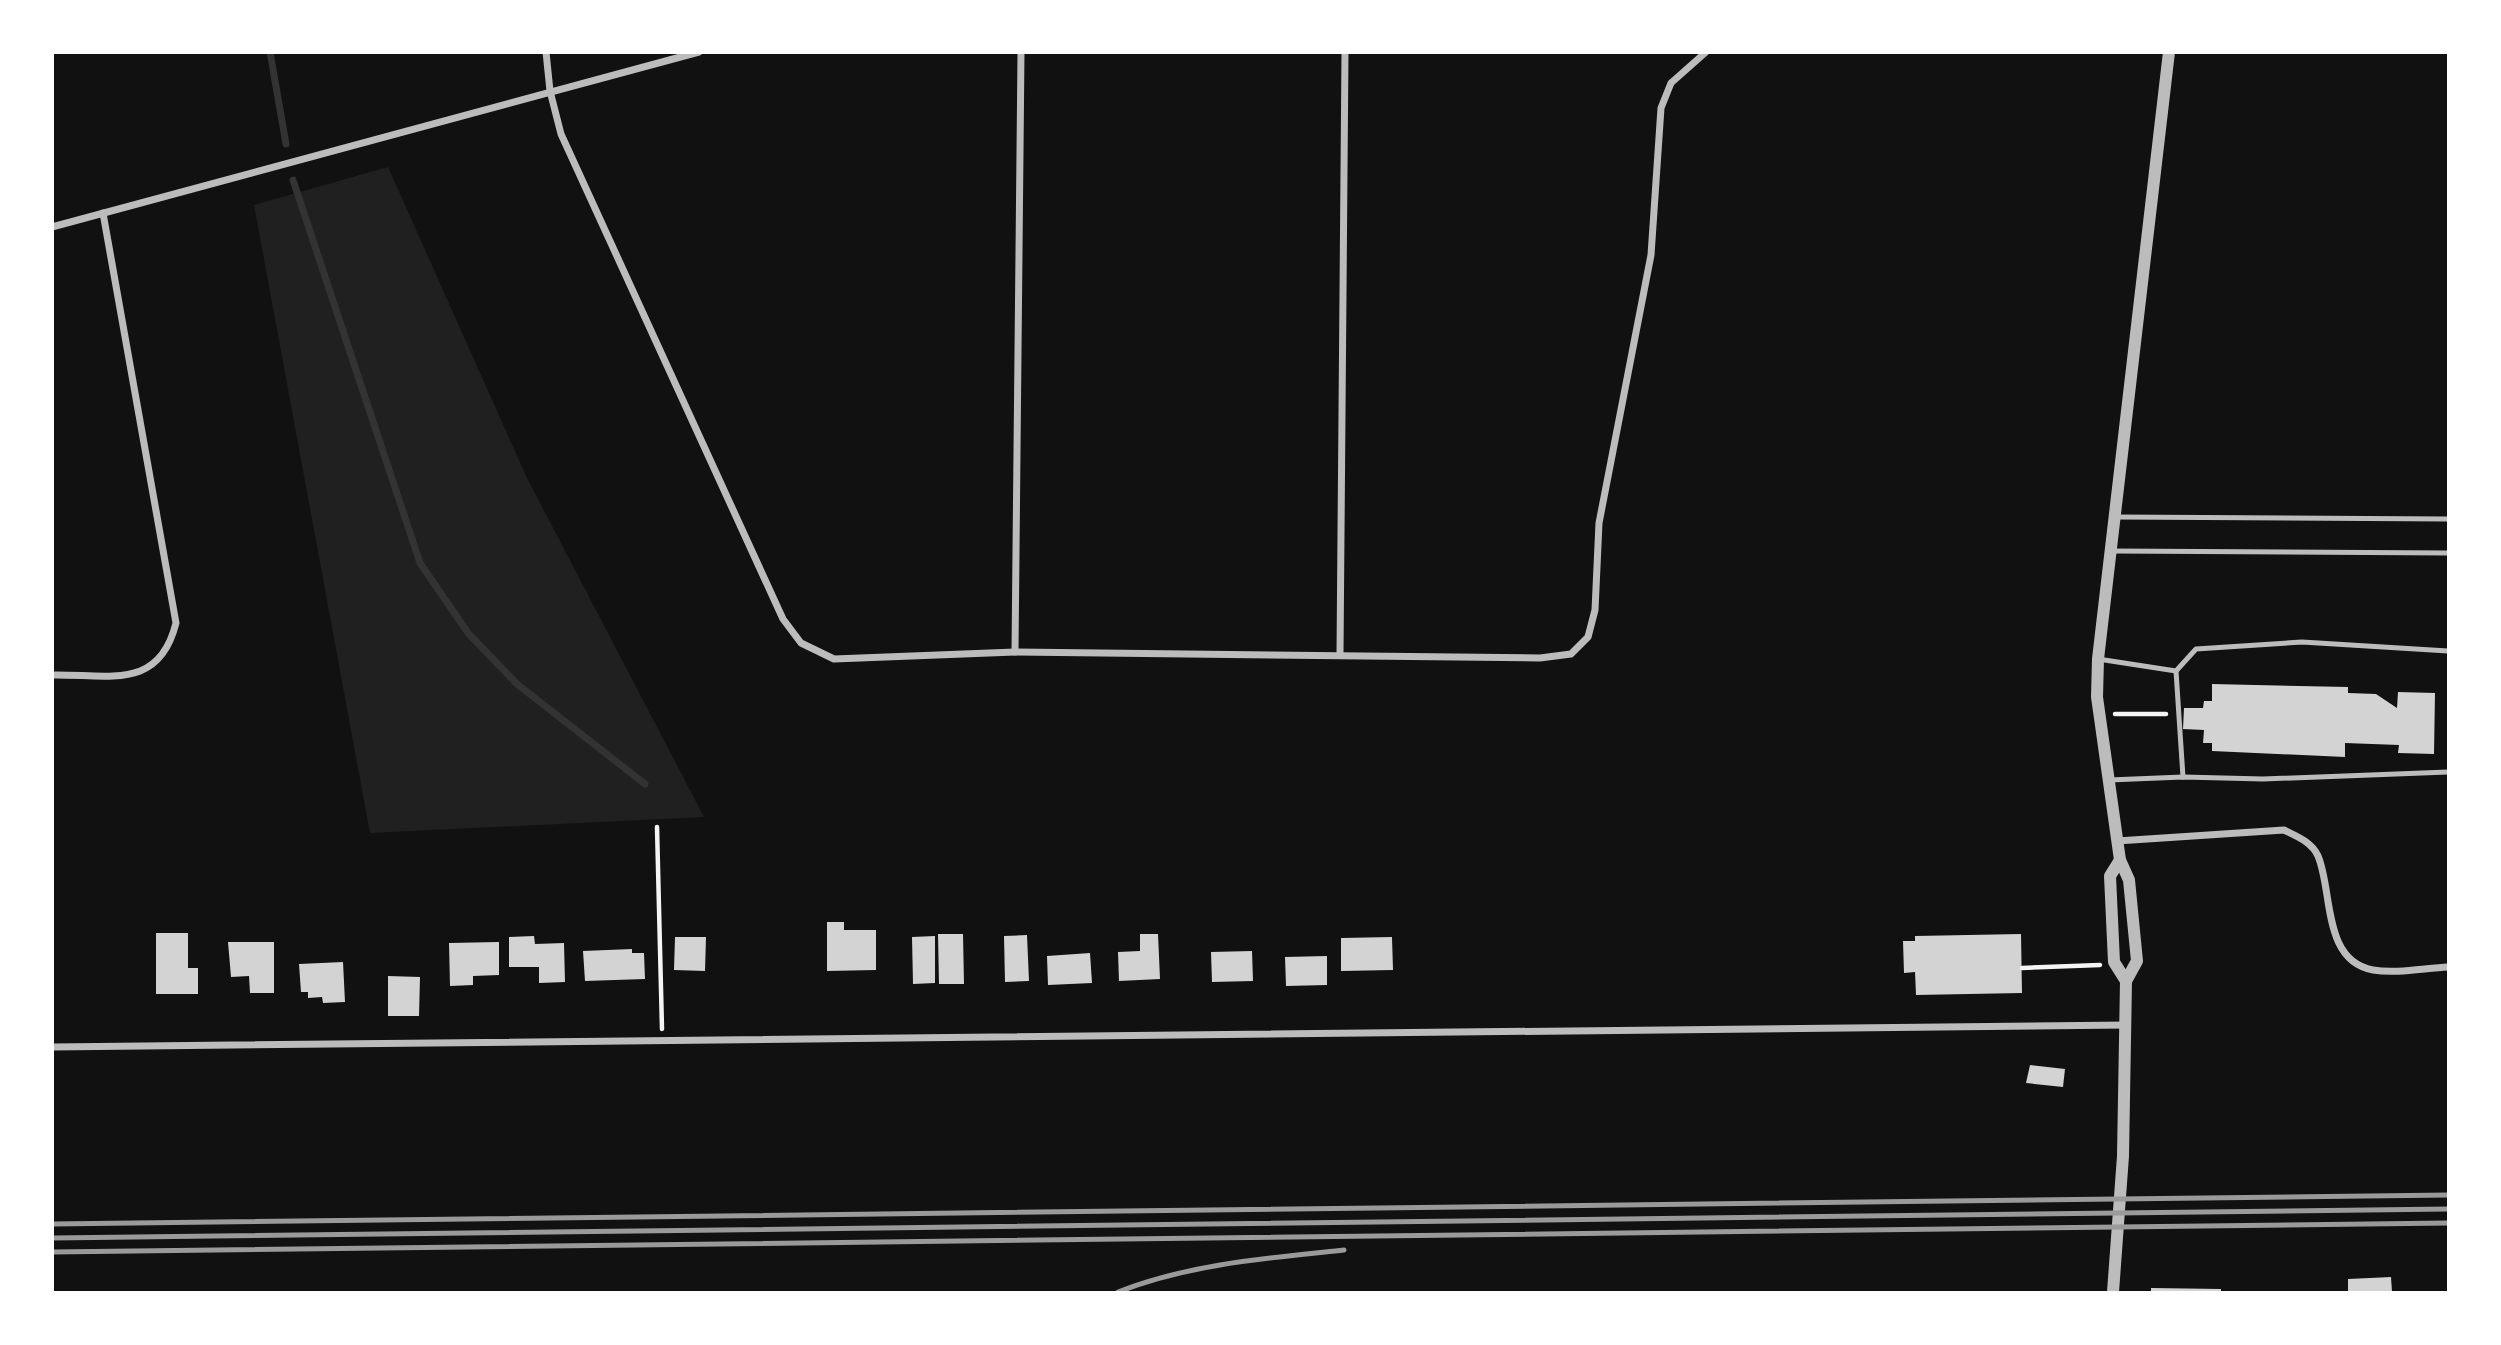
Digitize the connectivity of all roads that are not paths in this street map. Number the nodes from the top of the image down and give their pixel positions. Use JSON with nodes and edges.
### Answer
{"nodes":[{"id":1,"x":546,"y":52,"type":"edge"},
{"id":2,"x":699,"y":52,"type":"edge"},
{"id":3,"x":1021,"y":52,"type":"edge"},
{"id":4,"x":1345,"y":52,"type":"edge"},
{"id":5,"x":1706,"y":52,"type":"edge"},
{"id":6,"x":2169,"y":52,"type":"edge"},
{"id":7,"x":550,"y":91,"type":"junction"},
{"id":8,"x":103,"y":213,"type":"junction"},
{"id":9,"x":52,"y":227,"type":"edge"},
{"id":10,"x":2117,"y":517,"type":"junction"},
{"id":11,"x":2448,"y":519,"type":"edge"},
{"id":12,"x":2112,"y":551,"type":"junction"},
{"id":13,"x":2448,"y":553,"type":"edge"},
{"id":14,"x":2448,"y":651,"type":"edge"},
{"id":15,"x":1015,"y":652,"type":"junction"},
{"id":16,"x":1340,"y":654,"type":"junction"},
{"id":17,"x":2098,"y":659,"type":"junction"},
{"id":18,"x":2176,"y":671,"type":"junction"},
{"id":19,"x":52,"y":675,"type":"edge"},
{"id":20,"x":2448,"y":772,"type":"edge"},
{"id":21,"x":2182,"y":777,"type":"junction"},
{"id":22,"x":2109,"y":779,"type":"junction"},
{"id":23,"x":2117,"y":841,"type":"junction"},
{"id":24,"x":2120,"y":860,"type":"junction"},
{"id":25,"x":2448,"y":967,"type":"edge"},
{"id":26,"x":2126,"y":981,"type":"junction"},
{"id":27,"x":2128,"y":1025,"type":"junction"},
{"id":28,"x":52,"y":1047,"type":"edge"},
{"id":29,"x":2113,"y":1293,"type":"edge"}],
"edges":[{"from":1,"to":7,"type":"street"},
{"from":2,"to":7,"type":"street"},
{"from":3,"to":15,"type":"street"},
{"from":4,"to":16,"type":"street"},
{"from":5,"to":16,"type":"street"},
{"from":6,"to":10,"type":"street"},
{"from":7,"to":8,"type":"street"},
{"from":7,"to":15,"type":"street"},
{"from":8,"to":9,"type":"street"},
{"from":8,"to":19,"type":"street"},
{"from":10,"to":11,"type":"lane"},
{"from":10,"to":12,"type":"street"},
{"from":12,"to":13,"type":"lane"},
{"from":12,"to":17,"type":"street"},
{"from":14,"to":18,"type":"lane"},
{"from":15,"to":16,"type":"street"},
{"from":17,"to":18,"type":"lane"},
{"from":17,"to":22,"type":"street"},
{"from":18,"to":21,"type":"lane"},
{"from":20,"to":21,"type":"lane"},
{"from":21,"to":22,"type":"lane"},
{"from":22,"to":23,"type":"street"},
{"from":23,"to":24,"type":"street"},
{"from":23,"to":25,"type":"street"},
{"from":24,"to":26,"type":"street"},
{"from":24,"to":26,"type":"street"},
{"from":26,"to":27,"type":"street"},
{"from":27,"to":28,"type":"street"},
{"from":27,"to":29,"type":"street"}]}
